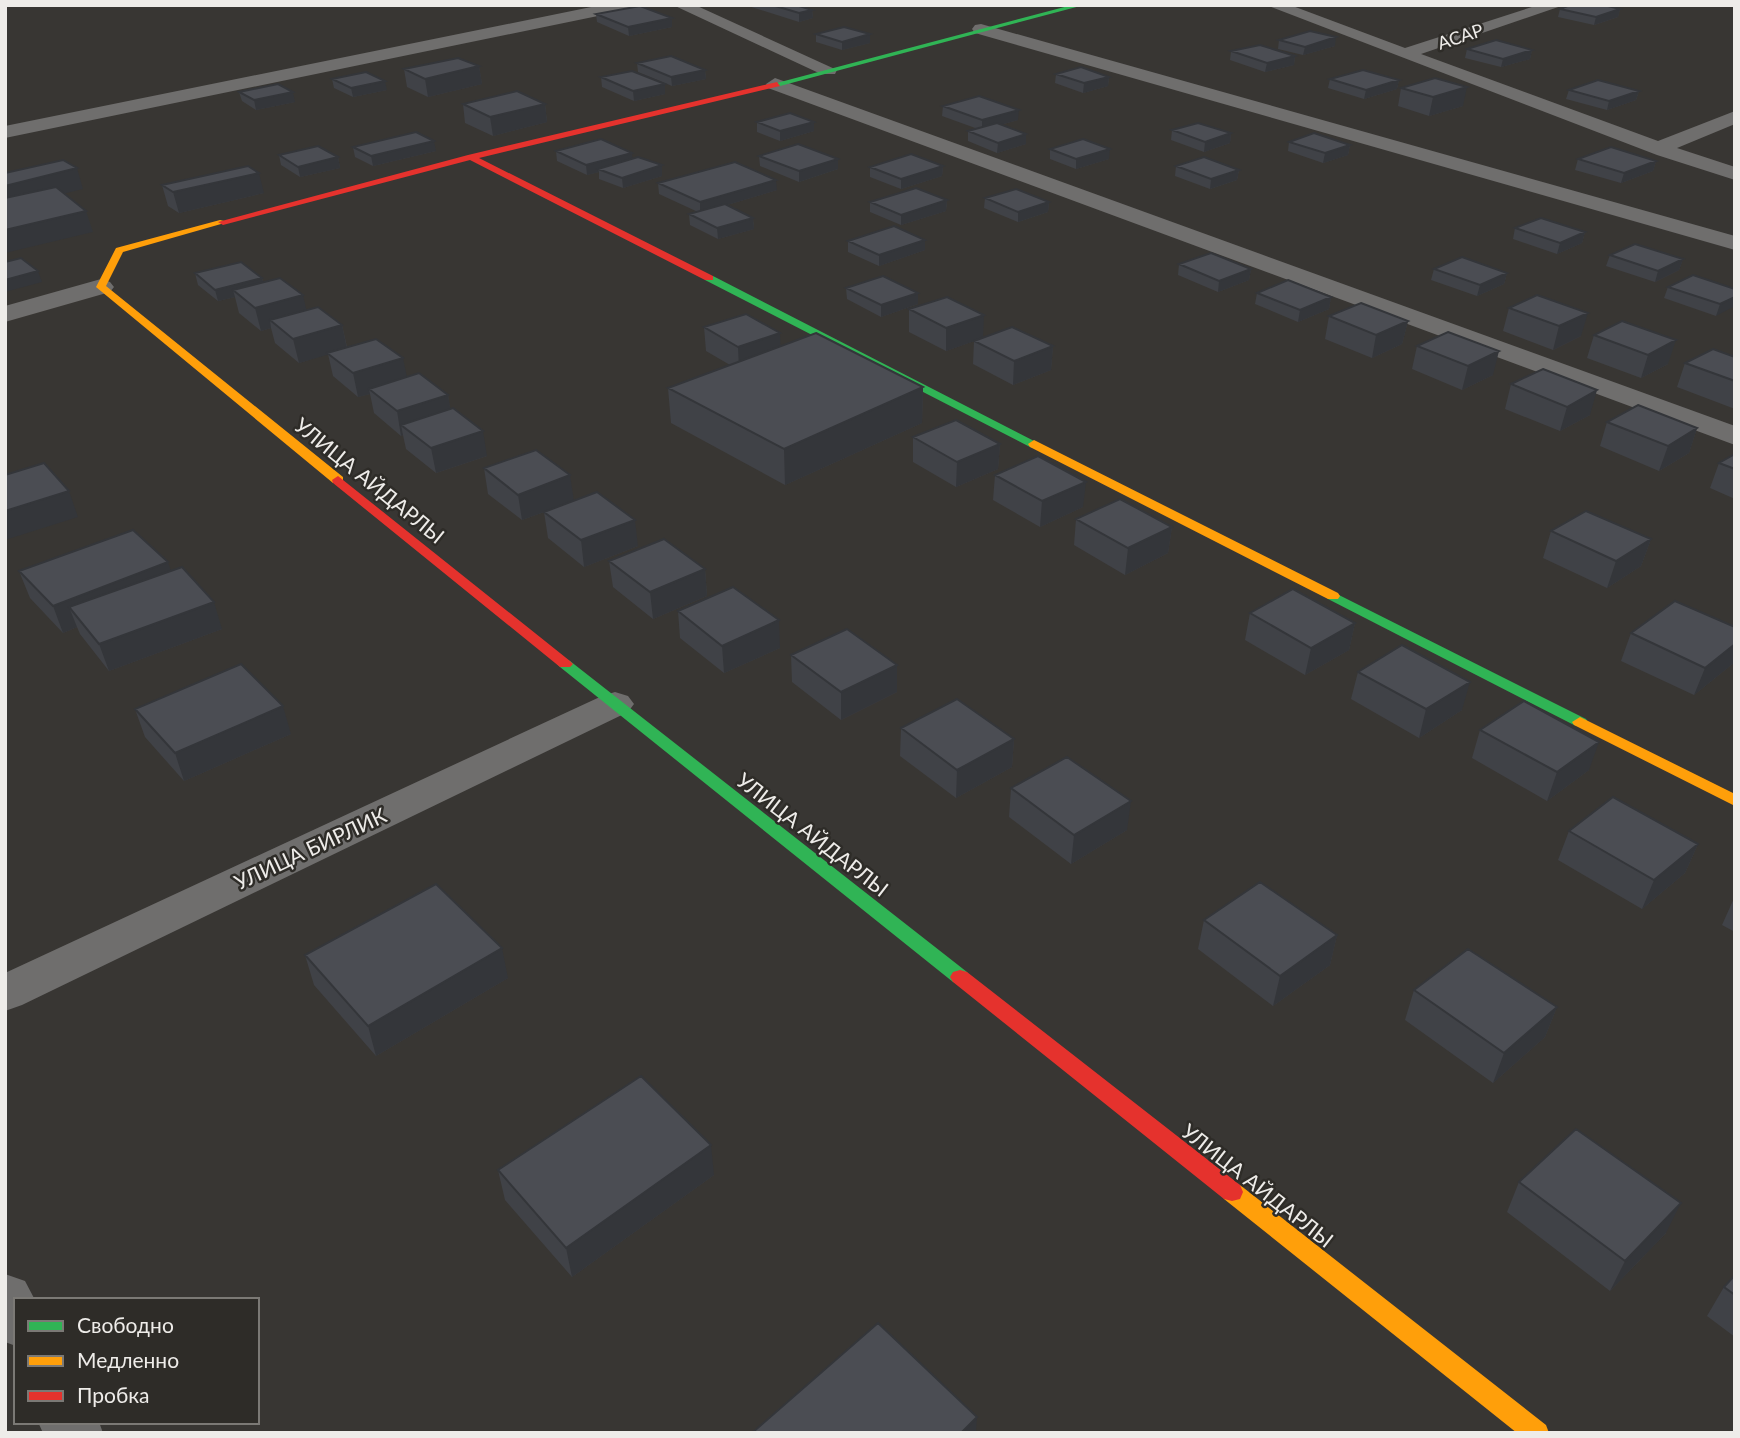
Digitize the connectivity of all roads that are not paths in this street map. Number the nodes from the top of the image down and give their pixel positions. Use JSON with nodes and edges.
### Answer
{"nodes":[{"id":1,"x":627,"y":5,"type":"edge"},
{"id":2,"x":681,"y":5,"type":"edge"},
{"id":3,"x":1081,"y":5,"type":"edge"},
{"id":4,"x":1274,"y":5,"type":"edge"},
{"id":5,"x":1556,"y":5,"type":"edge"},
{"id":6,"x":981,"y":29,"type":"junction"},
{"id":7,"x":1404,"y":54,"type":"junction"},
{"id":8,"x":828,"y":70,"type":"junction"},
{"id":9,"x":775,"y":84,"type":"junction"},
{"id":10,"x":1735,"y":117,"type":"edge"},
{"id":11,"x":5,"y":132,"type":"edge"},
{"id":12,"x":1660,"y":148,"type":"junction"},
{"id":13,"x":471,"y":157,"type":"junction"},
{"id":14,"x":1735,"y":174,"type":"edge"},
{"id":15,"x":1735,"y":243,"type":"edge"},
{"id":16,"x":101,"y":287,"type":"junction"},
{"id":17,"x":5,"y":314,"type":"edge"},
{"id":18,"x":1735,"y":436,"type":"edge"},
{"id":19,"x":615,"y":704,"type":"junction"},
{"id":20,"x":1735,"y":802,"type":"edge"},
{"id":21,"x":5,"y":993,"type":"edge"},
{"id":22,"x":5,"y":1299,"type":"edge"},
{"id":23,"x":14,"y":1316,"type":"edge"},
{"id":24,"x":1537,"y":1433,"type":"edge"}],
"edges":[{"from":1,"to":11,"type":"street"},
{"from":2,"to":8,"type":"street"},
{"from":3,"to":6,"type":"street"},
{"from":4,"to":7,"type":"street"},
{"from":5,"to":7,"type":"street","name":"АСАР"},
{"from":6,"to":8,"type":"street"},
{"from":6,"to":15,"type":"street"},
{"from":7,"to":12,"type":"street"},
{"from":8,"to":9,"type":"street"},
{"from":9,"to":13,"type":"street"},
{"from":9,"to":18,"type":"street"},
{"from":10,"to":12,"type":"street"},
{"from":12,"to":14,"type":"street"},
{"from":13,"to":16,"type":"street"},
{"from":13,"to":20,"type":"street"},
{"from":16,"to":17,"type":"street"},
{"from":16,"to":19,"type":"street","name":"УЛИЦА АЙДАРЛЫ"},
{"from":19,"to":21,"type":"street","name":"УЛИЦА БИРЛИК"},
{"from":19,"to":24,"type":"street","name":"УЛИЦА АЙДАРЛЫ"},
{"from":22,"to":23,"type":"street"}]}
